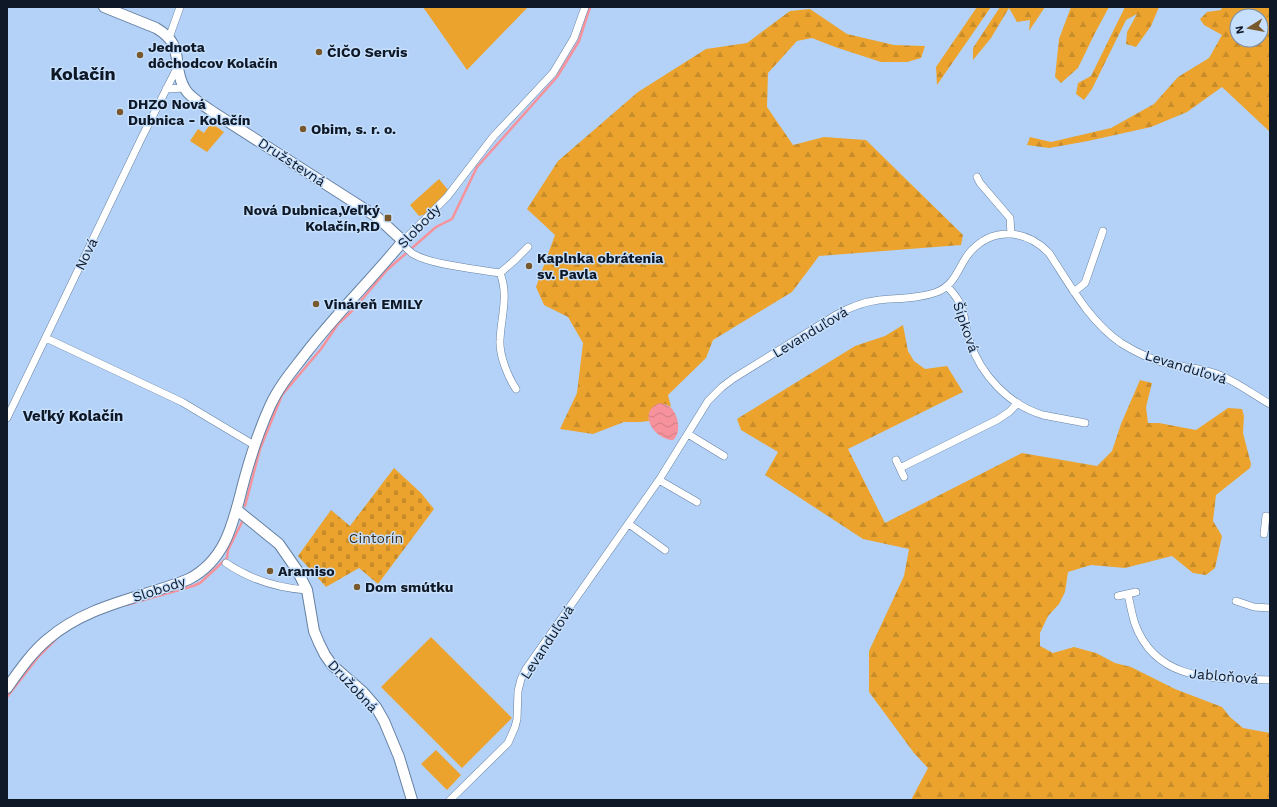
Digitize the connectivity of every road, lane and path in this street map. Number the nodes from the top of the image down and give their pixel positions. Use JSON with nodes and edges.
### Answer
{"nodes":[{"id":1,"x":104,"y":7,"type":"edge"},
{"id":2,"x":180,"y":7,"type":"edge"},
{"id":3,"x":585,"y":7,"type":"edge"},
{"id":4,"x":169,"y":38,"type":"junction"},
{"id":5,"x":178,"y":65,"type":"junction"},
{"id":6,"x":184,"y":88,"type":"junction"},
{"id":7,"x":166,"y":89,"type":"junction"},
{"id":8,"x":977,"y":177,"type":"dead end"},
{"id":9,"x":1103,"y":231,"type":"dead end"},
{"id":10,"x":1011,"y":234,"type":"junction"},
{"id":11,"x":406,"y":246,"type":"junction"},
{"id":12,"x":528,"y":247,"type":"dead end"},
{"id":13,"x":500,"y":273,"type":"junction"},
{"id":14,"x":947,"y":286,"type":"junction"},
{"id":15,"x":1074,"y":292,"type":"junction"},
{"id":16,"x":46,"y":338,"type":"junction"},
{"id":17,"x":516,"y":389,"type":"dead end"},
{"id":18,"x":1018,"y":403,"type":"junction"},
{"id":19,"x":1270,"y":404,"type":"edge"},
{"id":20,"x":7,"y":418,"type":"edge"},
{"id":21,"x":1085,"y":423,"type":"dead end"},
{"id":22,"x":688,"y":434,"type":"junction"},
{"id":23,"x":254,"y":445,"type":"junction"},
{"id":24,"x":724,"y":456,"type":"dead end"},
{"id":25,"x":896,"y":460,"type":"dead end"},
{"id":26,"x":900,"y":468,"type":"junction"},
{"id":27,"x":904,"y":477,"type":"dead end"},
{"id":28,"x":659,"y":480,"type":"junction"},
{"id":29,"x":696,"y":502,"type":"dead end"},
{"id":30,"x":237,"y":510,"type":"junction"},
{"id":31,"x":1266,"y":516,"type":"dead end"},
{"id":32,"x":629,"y":524,"type":"junction"},
{"id":33,"x":1268,"y":525,"type":"edge"},
{"id":34,"x":1264,"y":534,"type":"dead end"},
{"id":35,"x":665,"y":550,"type":"dead end"},
{"id":36,"x":226,"y":563,"type":"dead end"},
{"id":37,"x":307,"y":590,"type":"junction"},
{"id":38,"x":1136,"y":592,"type":"dead end"},
{"id":39,"x":1128,"y":594,"type":"junction"},
{"id":40,"x":1118,"y":596,"type":"dead end"},
{"id":41,"x":1236,"y":601,"type":"dead end"},
{"id":42,"x":1270,"y":608,"type":"edge"},
{"id":43,"x":1270,"y":680,"type":"edge"},
{"id":44,"x":7,"y":688,"type":"edge"},
{"id":45,"x":412,"y":800,"type":"edge"},
{"id":46,"x":450,"y":800,"type":"edge"}],
"edges":[{"from":1,"to":4,"type":"street"},
{"from":2,"to":4,"type":"street"},
{"from":3,"to":11,"type":"street","name":"Slobody"},
{"from":4,"to":5,"type":"street"},
{"from":5,"to":6,"type":"street"},
{"from":5,"to":7,"type":"street","name":"Nová"},
{"from":6,"to":7,"type":"street"},
{"from":6,"to":11,"type":"street","name":"Družstevná"},
{"from":7,"to":16,"type":"street","name":"Nová"},
{"from":8,"to":10,"type":"street"},
{"from":9,"to":15,"type":"street"},
{"from":10,"to":14,"type":"street","name":"Levanduľová"},
{"from":10,"to":15,"type":"street","name":"Levanduľová"},
{"from":11,"to":13,"type":"street","name":"Družstevná"},
{"from":11,"to":23,"type":"street","name":"Slobody"},
{"from":12,"to":13,"type":"street"},
{"from":13,"to":17,"type":"street"},
{"from":14,"to":18,"type":"street","name":"Šípková"},
{"from":14,"to":22,"type":"street","name":"Levanduľová"},
{"from":15,"to":19,"type":"street","name":"Levanduľová"},
{"from":16,"to":20,"type":"street","name":"Nová"},
{"from":16,"to":23,"type":"street"},
{"from":18,"to":21,"type":"street","name":"Šípková"},
{"from":18,"to":26,"type":"street"},
{"from":22,"to":24,"type":"street"},
{"from":22,"to":28,"type":"street","name":"Levanduľová"},
{"from":23,"to":30,"type":"street","name":"Slobody"},
{"from":25,"to":26,"type":"street"},
{"from":26,"to":27,"type":"street"},
{"from":28,"to":29,"type":"street"},
{"from":28,"to":32,"type":"street","name":"Levanduľová"},
{"from":30,"to":37,"type":"street","name":"Družobná"},
{"from":30,"to":44,"type":"street","name":"Slobody"},
{"from":31,"to":33,"type":"street"},
{"from":32,"to":35,"type":"street"},
{"from":32,"to":46,"type":"street","name":"Levanduľová"},
{"from":33,"to":34,"type":"street"},
{"from":36,"to":37,"type":"street"},
{"from":37,"to":45,"type":"street","name":"Družobná"},
{"from":38,"to":39,"type":"street"},
{"from":39,"to":40,"type":"street"},
{"from":39,"to":43,"type":"street","name":"Jabloňová"},
{"from":41,"to":42,"type":"street"}]}
